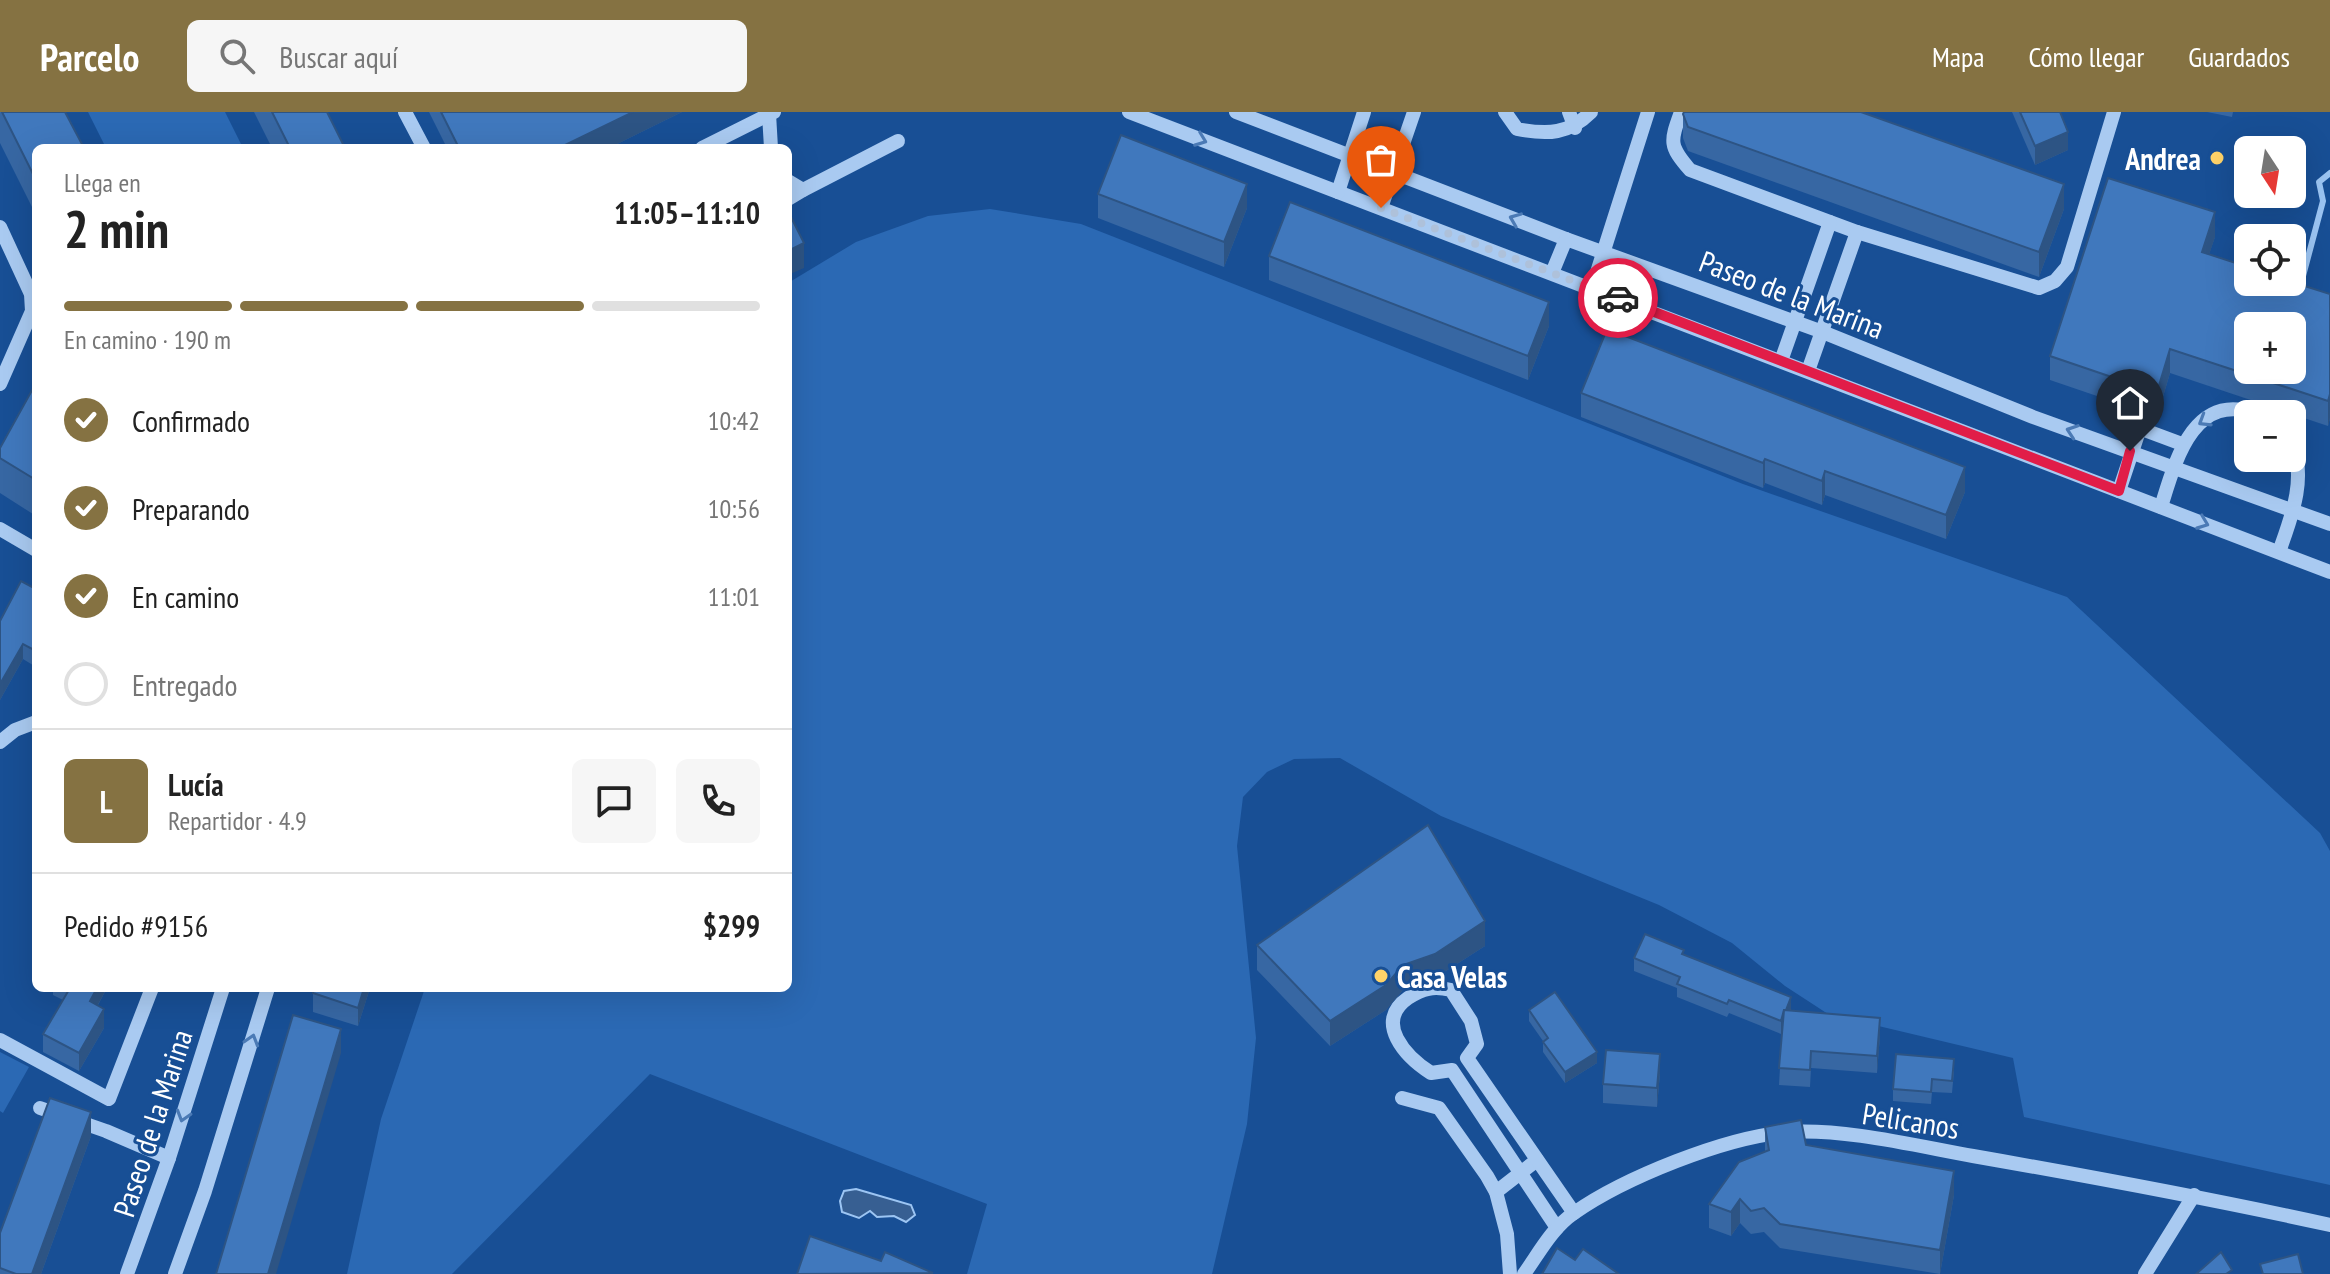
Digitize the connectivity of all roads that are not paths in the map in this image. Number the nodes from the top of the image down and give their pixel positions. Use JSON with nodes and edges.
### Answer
{"nodes":[{"id":1,"x":405,"y":112,"type":"edge"},
{"id":2,"x":1129,"y":112,"type":"edge"},
{"id":3,"x":1236,"y":112,"type":"edge"},
{"id":4,"x":1364,"y":112,"type":"edge"},
{"id":5,"x":1414,"y":112,"type":"edge"},
{"id":6,"x":1505,"y":112,"type":"edge"},
{"id":7,"x":1569,"y":112,"type":"edge"},
{"id":8,"x":1591,"y":112,"type":"edge"},
{"id":9,"x":1648,"y":112,"type":"edge"},
{"id":10,"x":1681,"y":112,"type":"edge"},
{"id":11,"x":2114,"y":112,"type":"edge"},
{"id":12,"x":771,"y":113,"type":"edge"},
{"id":13,"x":1575,"y":128,"type":"junction"},
{"id":14,"x":898,"y":141,"type":"dead end"},
{"id":15,"x":422,"y":144,"type":"edge"},
{"id":16,"x":710,"y":144,"type":"edge"},
{"id":17,"x":771,"y":144,"type":"edge"},
{"id":18,"x":1349,"y":156,"type":"junction"},
{"id":19,"x":1392,"y":171,"type":"junction"},
{"id":20,"x":792,"y":183,"type":"edge"},
{"id":21,"x":803,"y":190,"type":"junction"},
{"id":22,"x":1338,"y":192,"type":"junction"},
{"id":23,"x":792,"y":197,"type":"edge"},
{"id":24,"x":1381,"y":208,"type":"junction"},
{"id":25,"x":1830,"y":222,"type":"junction"},
{"id":26,"x":0,"y":227,"type":"edge"},
{"id":27,"x":1857,"y":232,"type":"junction"},
{"id":28,"x":1566,"y":239,"type":"junction"},
{"id":29,"x":1604,"y":252,"type":"junction"},
{"id":30,"x":1552,"y":273,"type":"junction"},
{"id":31,"x":1592,"y":288,"type":"junction"},
{"id":32,"x":1793,"y":322,"type":"junction"},
{"id":33,"x":1820,"y":331,"type":"junction"},
{"id":34,"x":1781,"y":361,"type":"junction"},
{"id":35,"x":1808,"y":371,"type":"junction"},
{"id":36,"x":0,"y":384,"type":"edge"},
{"id":37,"x":2234,"y":411,"type":"edge"},
{"id":38,"x":2182,"y":444,"type":"junction"},
{"id":39,"x":2130,"y":451,"type":"junction"},
{"id":40,"x":2173,"y":467,"type":"junction"},
{"id":41,"x":2299,"y":472,"type":"edge"},
{"id":42,"x":2119,"y":491,"type":"junction"},
{"id":43,"x":2161,"y":507,"type":"junction"},
{"id":44,"x":2294,"y":510,"type":"junction"},
{"id":45,"x":2330,"y":524,"type":"edge"},
{"id":46,"x":0,"y":529,"type":"edge"},
{"id":47,"x":32,"y":548,"type":"edge"},
{"id":48,"x":2279,"y":552,"type":"junction"},
{"id":49,"x":2330,"y":572,"type":"edge"},
{"id":50,"x":32,"y":724,"type":"edge"},
{"id":51,"x":0,"y":742,"type":"edge"},
{"id":52,"x":150,"y":992,"type":"edge"},
{"id":53,"x":222,"y":992,"type":"edge"},
{"id":54,"x":267,"y":992,"type":"edge"},
{"id":55,"x":0,"y":1040,"type":"edge"},
{"id":56,"x":1467,"y":1058,"type":"junction"},
{"id":57,"x":1452,"y":1070,"type":"junction"},
{"id":58,"x":1402,"y":1098,"type":"dead end"},
{"id":59,"x":40,"y":1108,"type":"dead end"},
{"id":60,"x":169,"y":1158,"type":"junction"},
{"id":61,"x":1537,"y":1160,"type":"junction"},
{"id":62,"x":1520,"y":1174,"type":"junction"},
{"id":63,"x":1496,"y":1192,"type":"junction"},
{"id":64,"x":2194,"y":1195,"type":"junction"},
{"id":65,"x":1574,"y":1213,"type":"junction"},
{"id":66,"x":2330,"y":1225,"type":"edge"},
{"id":67,"x":1557,"y":1228,"type":"junction"},
{"id":68,"x":127,"y":1274,"type":"edge"},
{"id":69,"x":175,"y":1274,"type":"edge"},
{"id":70,"x":1510,"y":1274,"type":"edge"},
{"id":71,"x":1524,"y":1274,"type":"edge"},
{"id":72,"x":2145,"y":1274,"type":"edge"}],
"edges":[{"from":1,"to":15,"type":"street"},
{"from":2,"to":22,"type":"street","one_way":true},
{"from":3,"to":18,"type":"street","name":"Paseo de la Marina"},
{"from":4,"to":18,"type":"street"},
{"from":5,"to":19,"type":"street"},
{"from":6,"to":13,"type":"street"},
{"from":7,"to":13,"type":"street"},
{"from":8,"to":13,"type":"street"},
{"from":9,"to":29,"type":"street"},
{"from":10,"to":25,"type":"street"},
{"from":11,"to":27,"type":"street"},
{"from":12,"to":16,"type":"street"},
{"from":12,"to":17,"type":"street"},
{"from":14,"to":21,"type":"street"},
{"from":18,"to":19,"type":"street","name":"Paseo de la Marina"},
{"from":18,"to":22,"type":"street"},
{"from":19,"to":24,"type":"street"},
{"from":28,"to":19,"type":"street","name":"Paseo de la Marina","one_way":true},
{"from":20,"to":21,"type":"street"},
{"from":21,"to":23,"type":"street"},
{"from":22,"to":24,"type":"street"},
{"from":24,"to":30,"type":"street"},
{"from":25,"to":27,"type":"street"},
{"from":25,"to":32,"type":"street"},
{"from":26,"to":36,"type":"street"},
{"from":27,"to":33,"type":"street"},
{"from":28,"to":29,"type":"street","name":"Paseo de la Marina"},
{"from":28,"to":30,"type":"street"},
{"from":29,"to":31,"type":"street"},
{"from":29,"to":32,"type":"street","name":"Paseo de la Marina"},
{"from":30,"to":31,"type":"street"},
{"from":31,"to":34,"type":"street"},
{"from":32,"to":33,"type":"street","name":"Paseo de la Marina"},
{"from":32,"to":34,"type":"street"},
{"from":33,"to":35,"type":"street"},
{"from":39,"to":33,"type":"street","name":"Paseo de la Marina","one_way":true},
{"from":34,"to":35,"type":"street"},
{"from":35,"to":42,"type":"street"},
{"from":37,"to":38,"type":"street","one_way":true},
{"from":38,"to":39,"type":"street"},
{"from":38,"to":40,"type":"street"},
{"from":39,"to":40,"type":"street","name":"Paseo de la Marina"},
{"from":39,"to":42,"type":"street"},
{"from":40,"to":43,"type":"street"},
{"from":40,"to":44,"type":"street","name":"Paseo de la Marina"},
{"from":41,"to":44,"type":"street"},
{"from":42,"to":43,"type":"street"},
{"from":43,"to":48,"type":"street","one_way":true},
{"from":44,"to":45,"type":"street","name":"Paseo de la Marina"},
{"from":44,"to":48,"type":"street"},
{"from":46,"to":47,"type":"street"},
{"from":48,"to":49,"type":"street"},
{"from":50,"to":51,"type":"street"},
{"from":52,"to":55,"type":"street"},
{"from":53,"to":60,"type":"street","name":"Paseo de la Marina","one_way":true},
{"from":69,"to":54,"type":"street","one_way":true},
{"from":56,"to":57,"type":"street"},
{"from":56,"to":57,"type":"street"},
{"from":56,"to":61,"type":"street"},
{"from":57,"to":62,"type":"street"},
{"from":58,"to":63,"type":"street"},
{"from":59,"to":60,"type":"street"},
{"from":60,"to":68,"type":"street","name":"Paseo de la Marina"},
{"from":61,"to":62,"type":"street"},
{"from":61,"to":65,"type":"street"},
{"from":62,"to":63,"type":"street"},
{"from":62,"to":67,"type":"street"},
{"from":63,"to":70,"type":"street"},
{"from":64,"to":65,"type":"street","name":"Pelicanos"},
{"from":64,"to":66,"type":"street","name":"Pelicanos"},
{"from":64,"to":72,"type":"street"},
{"from":65,"to":67,"type":"street","name":"Pelicanos"},
{"from":67,"to":71,"type":"street","name":"Pelicanos"}]}
